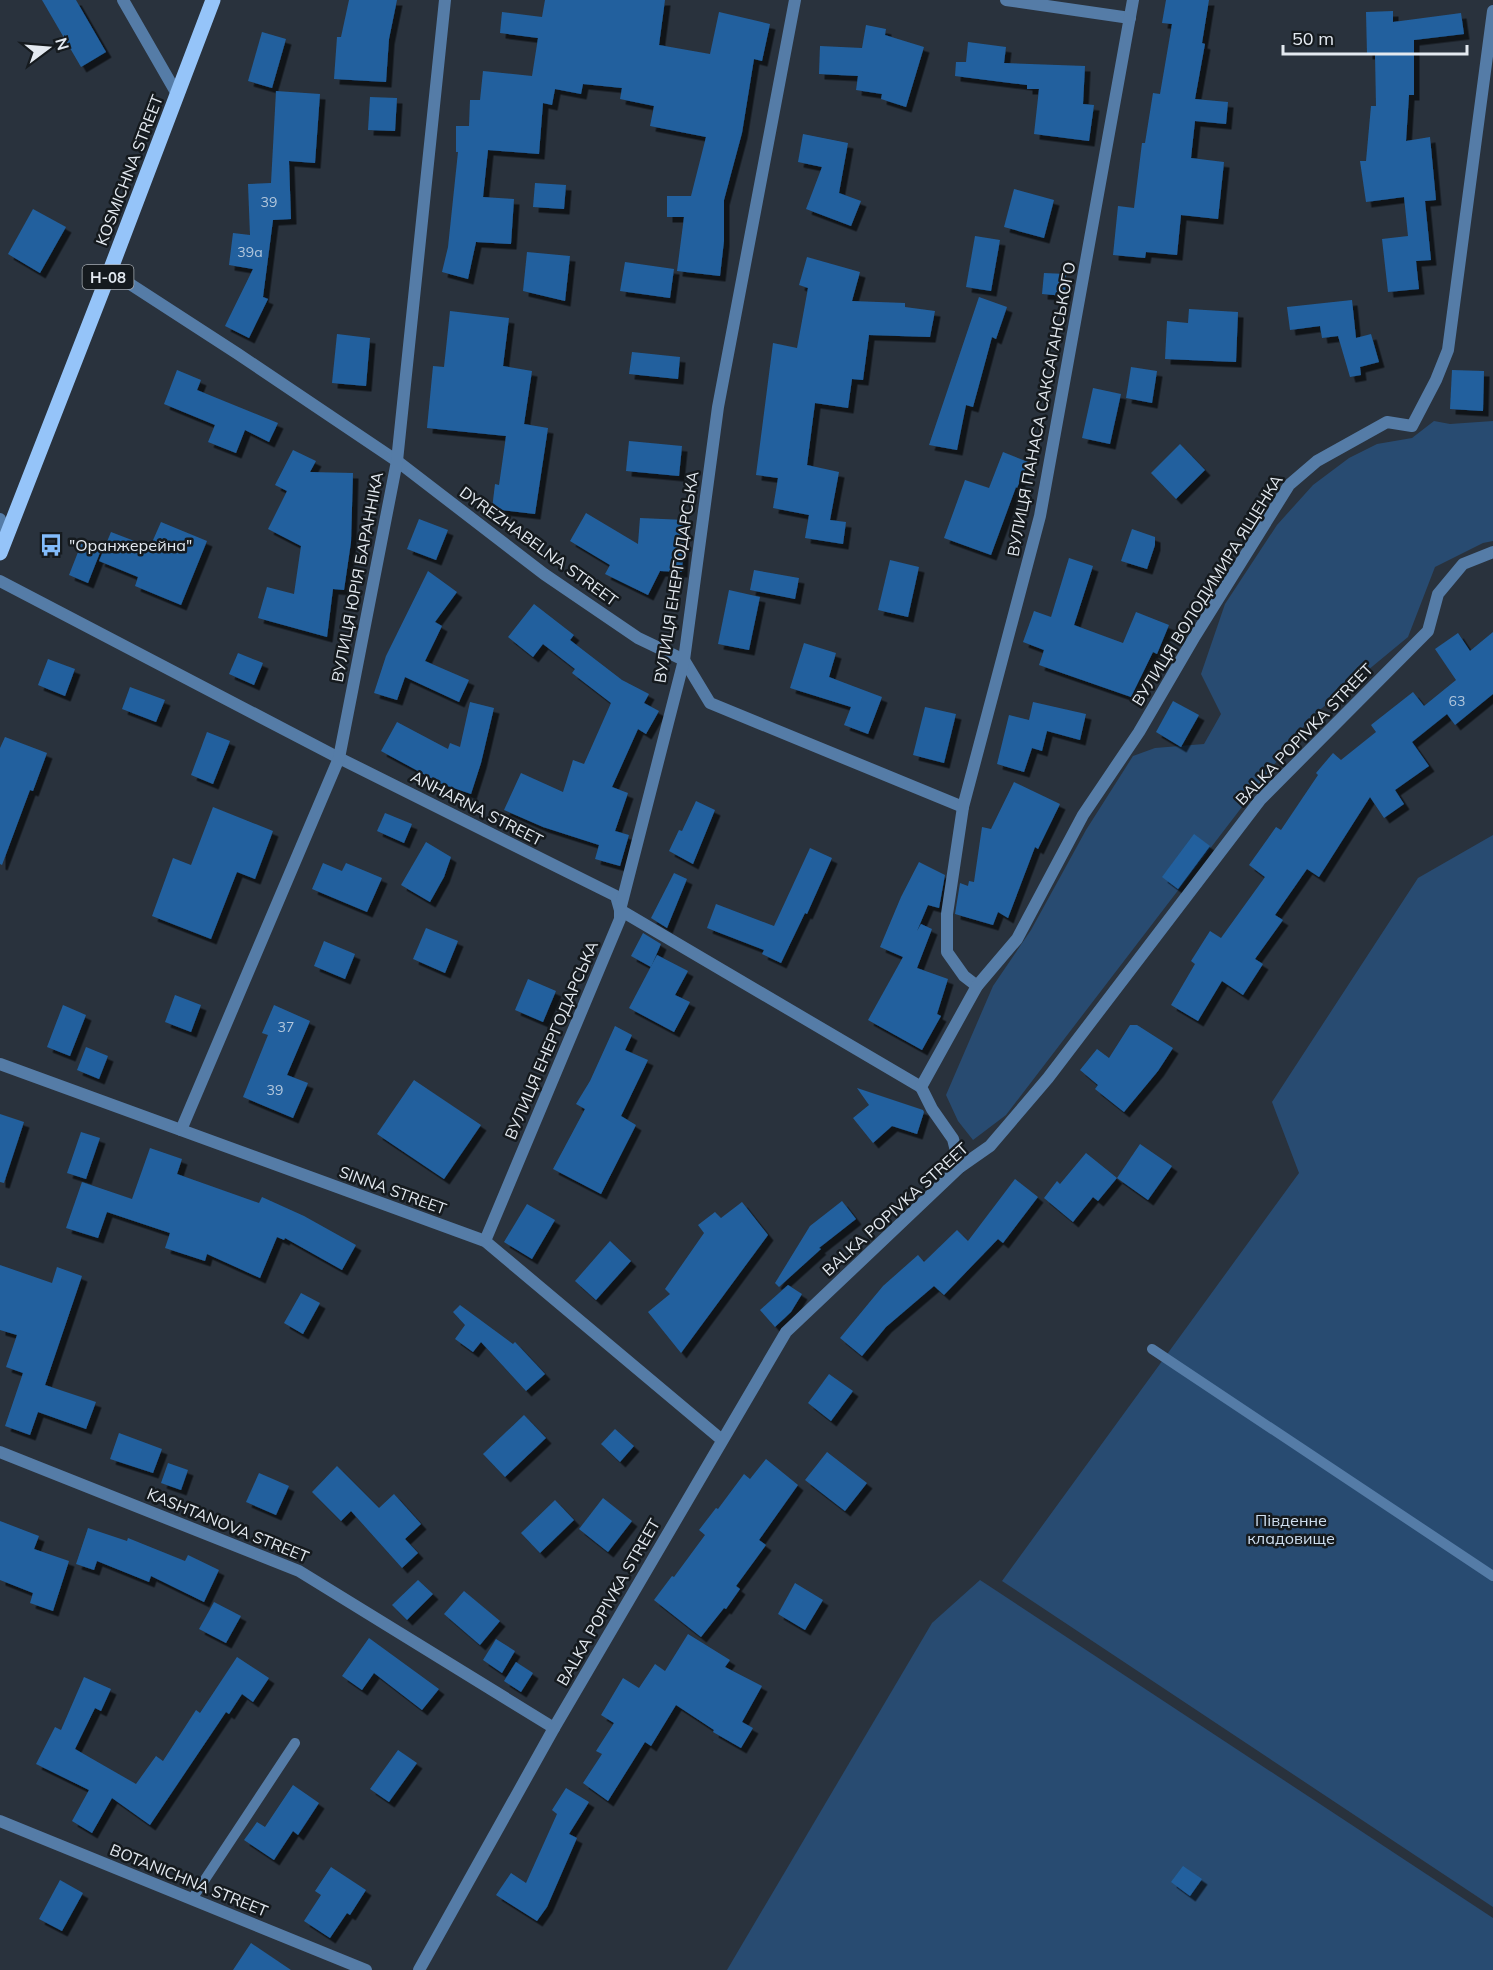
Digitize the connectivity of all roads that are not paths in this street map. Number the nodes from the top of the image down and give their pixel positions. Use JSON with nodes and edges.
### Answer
{"nodes":[{"id":1,"x":123,"y":0,"type":"edge"},
{"id":2,"x":213,"y":0,"type":"edge"},
{"id":3,"x":445,"y":0,"type":"edge"},
{"id":4,"x":795,"y":0,"type":"edge"},
{"id":5,"x":1006,"y":0,"type":"edge"},
{"id":6,"x":1133,"y":0,"type":"edge"},
{"id":7,"x":1493,"y":11,"type":"edge"},
{"id":8,"x":1130,"y":18,"type":"junction"},
{"id":9,"x":177,"y":94,"type":"junction"},
{"id":10,"x":110,"y":272,"type":"junction"},
{"id":11,"x":397,"y":461,"type":"junction"},
{"id":12,"x":0,"y":519,"type":"edge"},
{"id":13,"x":3,"y":546,"type":"edge"},
{"id":14,"x":1493,"y":552,"type":"edge"},
{"id":15,"x":0,"y":581,"type":"edge"},
{"id":16,"x":684,"y":660,"type":"junction"},
{"id":17,"x":339,"y":758,"type":"junction"},
{"id":18,"x":963,"y":807,"type":"junction"},
{"id":19,"x":620,"y":910,"type":"junction"},
{"id":20,"x":977,"y":986,"type":"junction"},
{"id":21,"x":0,"y":1064,"type":"edge"},
{"id":22,"x":921,"y":1087,"type":"junction"},
{"id":23,"x":181,"y":1130,"type":"junction"},
{"id":24,"x":960,"y":1167,"type":"junction"},
{"id":25,"x":485,"y":1242,"type":"junction"},
{"id":26,"x":1152,"y":1348,"type":"dead end"},
{"id":27,"x":722,"y":1440,"type":"junction"},
{"id":28,"x":0,"y":1452,"type":"edge"},
{"id":29,"x":1493,"y":1576,"type":"edge"},
{"id":30,"x":554,"y":1728,"type":"junction"},
{"id":31,"x":295,"y":1743,"type":"dead end"},
{"id":32,"x":0,"y":1821,"type":"edge"},
{"id":33,"x":192,"y":1899,"type":"junction"},
{"id":34,"x":366,"y":1970,"type":"edge"},
{"id":35,"x":419,"y":1970,"type":"edge"}],
"edges":[{"from":1,"to":9,"type":"street"},
{"from":2,"to":9,"type":"main road","name":"KOSMICHNA STREET","number":"Н-08"},
{"from":3,"to":11,"type":"street","name":"ВУЛИЦЯ ЮРІЯ БАРАННІКА"},
{"from":4,"to":16,"type":"street","name":"ВУЛИЦЯ ЕНЕРГОДАРСЬКА"},
{"from":5,"to":8,"type":"street"},
{"from":6,"to":8,"type":"street","name":"ВУЛИЦЯ ПАНАСА САКСАГАНСЬКОГО"},
{"from":7,"to":20,"type":"street","name":"ВУЛИЦЯ ВОЛОДИМИРА ЯЩЕНКА"},
{"from":8,"to":18,"type":"street","name":"ВУЛИЦЯ ПАНАСА САКСАГАНСЬКОГО"},
{"from":9,"to":10,"type":"main road","name":"KOSMICHNA STREET","number":"Н-08"},
{"from":10,"to":11,"type":"street","name":"DYREZHABELNA STREET"},
{"from":10,"to":13,"type":"main road","name":"KOSMICHNA STREET","number":"Н-08"},
{"from":11,"to":16,"type":"street","name":"DYREZHABELNA STREET"},
{"from":11,"to":17,"type":"street","name":"ВУЛИЦЯ ЮРІЯ БАРАННІКА"},
{"from":12,"to":13,"type":"street"},
{"from":14,"to":24,"type":"street","name":"BALKA POPIVKA STREET"},
{"from":15,"to":17,"type":"street","name":"ANHARNA STREET"},
{"from":16,"to":18,"type":"street"},
{"from":16,"to":19,"type":"street","name":"ВУЛИЦЯ ЕНЕРГОДАРСЬКА"},
{"from":17,"to":19,"type":"street","name":"ANHARNA STREET"},
{"from":17,"to":23,"type":"street","name":"ВУЛИЦЯ ЮРІЯ БАРАННІКА"},
{"from":18,"to":20,"type":"street","name":"ВУЛИЦЯ ПАНАСА САКСАГАНСЬКОГО"},
{"from":19,"to":22,"type":"street","name":"ANHARNA STREET"},
{"from":19,"to":25,"type":"street","name":"ВУЛИЦЯ ЕНЕРГОДАРСЬКА"},
{"from":20,"to":22,"type":"street","name":"ВУЛИЦЯ ВОЛОДИМИРА ЯЩЕНКА"},
{"from":21,"to":23,"type":"street","name":"SINNA STREET"},
{"from":22,"to":24,"type":"street"},
{"from":23,"to":25,"type":"street","name":"SINNA STREET"},
{"from":24,"to":27,"type":"street","name":"BALKA POPIVKA STREET"},
{"from":25,"to":27,"type":"street","name":"SINNA STREET"},
{"from":26,"to":29,"type":"lane"},
{"from":27,"to":30,"type":"street","name":"BALKA POPIVKA STREET"},
{"from":28,"to":30,"type":"street","name":"KASHTANOVA STREET"},
{"from":30,"to":35,"type":"street","name":"BALKA POPIVKA STREET"},
{"from":31,"to":33,"type":"lane"},
{"from":32,"to":33,"type":"street","name":"BOTANICHNA STREET"},
{"from":33,"to":34,"type":"street","name":"BOTANICHNA STREET"}]}
